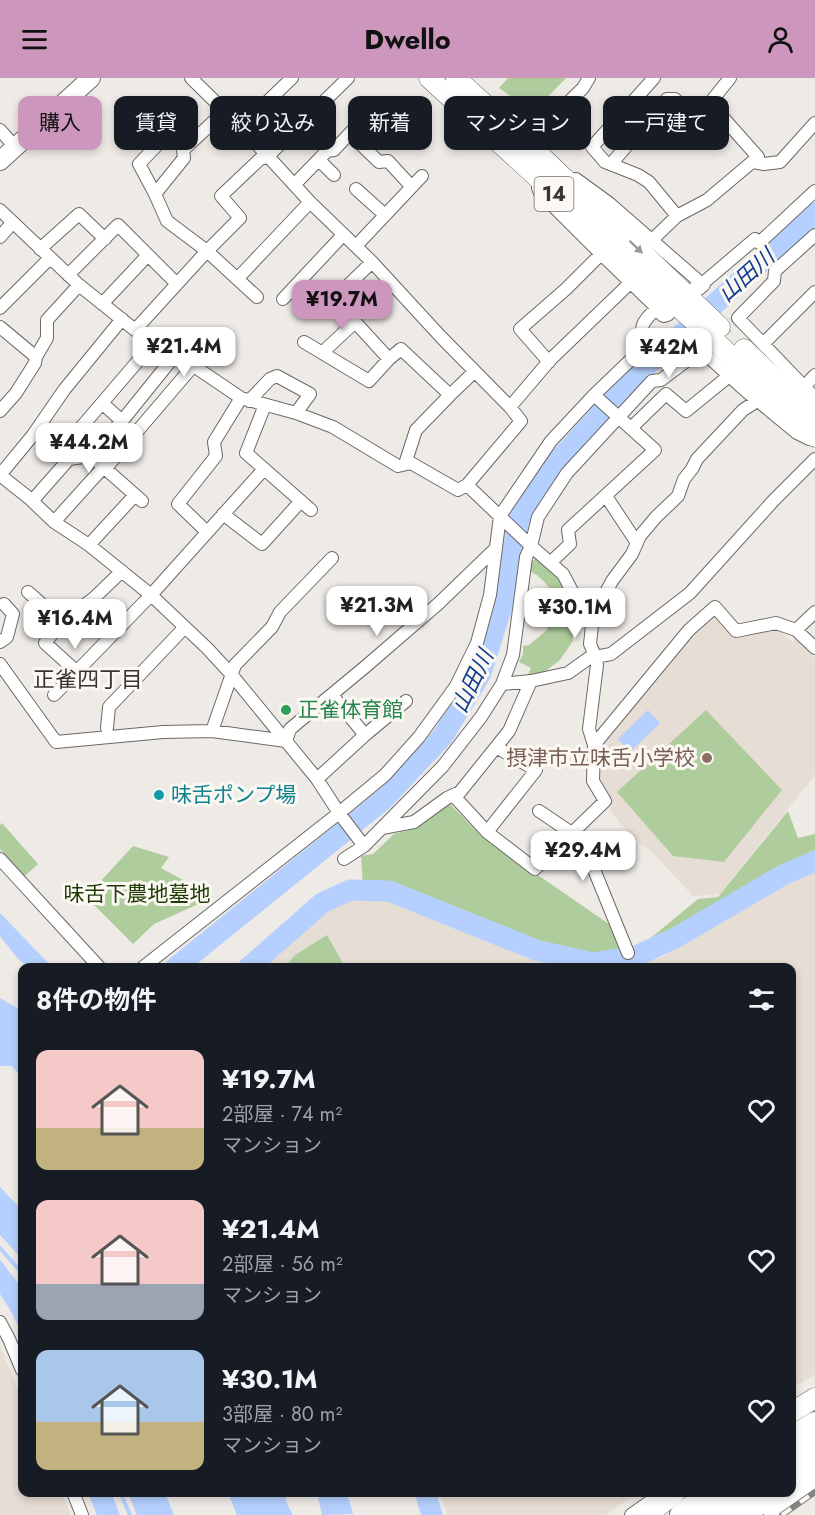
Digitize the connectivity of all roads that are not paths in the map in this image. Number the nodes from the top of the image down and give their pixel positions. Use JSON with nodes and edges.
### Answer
{"nodes":[{"id":1,"x":91,"y":78,"type":"edge"},
{"id":2,"x":190,"y":78,"type":"edge"},
{"id":3,"x":348,"y":78,"type":"edge"},
{"id":4,"x":429,"y":78,"type":"edge"},
{"id":5,"x":456,"y":78,"type":"edge"},
{"id":6,"x":589,"y":78,"type":"edge"},
{"id":7,"x":654,"y":78,"type":"edge"},
{"id":8,"x":730,"y":78,"type":"edge"},
{"id":9,"x":285,"y":80,"type":"edge"},
{"id":10,"x":206,"y":83,"type":"edge"},
{"id":11,"x":215,"y":96,"type":"edge"},
{"id":12,"x":270,"y":96,"type":"edge"},
{"id":13,"x":476,"y":96,"type":"edge"},
{"id":14,"x":575,"y":96,"type":"edge"},
{"id":15,"x":815,"y":123,"type":"edge"},
{"id":16,"x":210,"y":125,"type":"edge"},
{"id":17,"x":0,"y":130,"type":"edge"},
{"id":18,"x":348,"y":136,"type":"edge"},
{"id":19,"x":15,"y":147,"type":"junction"},
{"id":20,"x":152,"y":150,"type":"edge"},
{"id":21,"x":261,"y":150,"type":"edge"},
{"id":22,"x":367,"y":150,"type":"edge"},
{"id":23,"x":530,"y":150,"type":"edge"},
{"id":24,"x":623,"y":150,"type":"edge"},
{"id":25,"x":267,"y":157,"type":"junction"},
{"id":26,"x":319,"y":160,"type":"junction"},
{"id":27,"x":0,"y":161,"type":"edge"},
{"id":28,"x":753,"y":162,"type":"junction"},
{"id":29,"x":536,"y":164,"type":"junction"},
{"id":30,"x":611,"y":164,"type":"junction"},
{"id":31,"x":334,"y":175,"type":"dead end"},
{"id":32,"x":422,"y":176,"type":"dead end"},
{"id":33,"x":294,"y":185,"type":"junction"},
{"id":34,"x":411,"y":186,"type":"junction"},
{"id":35,"x":356,"y":189,"type":"dead end"},
{"id":36,"x":815,"y":191,"type":"edge"},
{"id":37,"x":155,"y":194,"type":"junction"},
{"id":38,"x":310,"y":202,"type":"junction"},
{"id":39,"x":0,"y":210,"type":"edge"},
{"id":40,"x":385,"y":215,"type":"junction"},
{"id":41,"x":677,"y":216,"type":"junction"},
{"id":42,"x":12,"y":223,"type":"junction"},
{"id":43,"x":343,"y":235,"type":"junction"},
{"id":44,"x":815,"y":235,"type":"edge"},
{"id":45,"x":0,"y":237,"type":"edge"},
{"id":46,"x":105,"y":239,"type":"junction"},
{"id":47,"x":652,"y":240,"type":"junction"},
{"id":48,"x":356,"y":246,"type":"junction"},
{"id":49,"x":207,"y":251,"type":"junction"},
{"id":50,"x":45,"y":254,"type":"junction"},
{"id":51,"x":601,"y":254,"type":"junction"},
{"id":52,"x":148,"y":255,"type":"junction"},
{"id":53,"x":372,"y":262,"type":"junction"},
{"id":54,"x":68,"y":275,"type":"junction"},
{"id":55,"x":237,"y":279,"type":"junction"},
{"id":56,"x":630,"y":283,"type":"junction"},
{"id":57,"x":177,"y":284,"type":"junction"},
{"id":58,"x":78,"y":285,"type":"junction"},
{"id":59,"x":815,"y":292,"type":"edge"},
{"id":60,"x":257,"y":297,"type":"dead end"},
{"id":61,"x":283,"y":299,"type":"dead end"},
{"id":62,"x":682,"y":300,"type":"junction"},
{"id":63,"x":102,"y":304,"type":"junction"},
{"id":64,"x":0,"y":308,"type":"edge"},
{"id":65,"x":122,"y":319,"type":"junction"},
{"id":66,"x":354,"y":322,"type":"junction"},
{"id":67,"x":0,"y":327,"type":"edge"},
{"id":68,"x":135,"y":330,"type":"junction"},
{"id":69,"x":718,"y":334,"type":"junction"},
{"id":70,"x":155,"y":341,"type":"junction"},
{"id":71,"x":304,"y":342,"type":"dead end"},
{"id":72,"x":763,"y":344,"type":"junction"},
{"id":73,"x":323,"y":352,"type":"junction"},
{"id":74,"x":176,"y":354,"type":"junction"},
{"id":75,"x":36,"y":357,"type":"junction"},
{"id":76,"x":389,"y":359,"type":"junction"},
{"id":77,"x":549,"y":362,"type":"junction"},
{"id":78,"x":193,"y":366,"type":"junction"},
{"id":79,"x":474,"y":372,"type":"junction"},
{"id":80,"x":815,"y":375,"type":"edge"},
{"id":81,"x":729,"y":376,"type":"junction"},
{"id":82,"x":804,"y":387,"type":"junction"},
{"id":83,"x":450,"y":394,"type":"junction"},
{"id":84,"x":594,"y":395,"type":"junction"},
{"id":85,"x":815,"y":398,"type":"edge"},
{"id":86,"x":245,"y":400,"type":"junction"},
{"id":87,"x":758,"y":401,"type":"junction"},
{"id":88,"x":102,"y":403,"type":"junction"},
{"id":89,"x":265,"y":405,"type":"junction"},
{"id":90,"x":510,"y":407,"type":"junction"},
{"id":91,"x":0,"y":411,"type":"edge"},
{"id":92,"x":296,"y":413,"type":"junction"},
{"id":93,"x":815,"y":417,"type":"edge"},
{"id":94,"x":619,"y":418,"type":"junction"},
{"id":95,"x":122,"y":421,"type":"junction"},
{"id":96,"x":631,"y":428,"type":"junction"},
{"id":97,"x":815,"y":436,"type":"edge"},
{"id":98,"x":52,"y":441,"type":"dead end"},
{"id":99,"x":815,"y":442,"type":"edge"},
{"id":100,"x":65,"y":455,"type":"junction"},
{"id":101,"x":91,"y":456,"type":"junction"},
{"id":102,"x":815,"y":459,"type":"edge"},
{"id":103,"x":405,"y":464,"type":"junction"},
{"id":104,"x":105,"y":469,"type":"junction"},
{"id":105,"x":264,"y":469,"type":"junction"},
{"id":106,"x":0,"y":475,"type":"edge"},
{"id":107,"x":467,"y":485,"type":"junction"},
{"id":108,"x":606,"y":496,"type":"junction"},
{"id":109,"x":32,"y":501,"type":"junction"},
{"id":110,"x":301,"y":501,"type":"junction"},
{"id":111,"x":311,"y":510,"type":"dead end"},
{"id":112,"x":224,"y":514,"type":"junction"},
{"id":113,"x":500,"y":516,"type":"junction"},
{"id":114,"x":54,"y":522,"type":"junction"},
{"id":115,"x":207,"y":532,"type":"junction"},
{"id":116,"x":637,"y":543,"type":"junction"},
{"id":117,"x":89,"y":545,"type":"junction"},
{"id":118,"x":531,"y":546,"type":"junction"},
{"id":119,"x":495,"y":549,"type":"junction"},
{"id":120,"x":332,"y":558,"type":"dead end"},
{"id":121,"x":551,"y":562,"type":"junction"},
{"id":122,"x":122,"y":571,"type":"junction"},
{"id":123,"x":28,"y":592,"type":"dead end"},
{"id":124,"x":151,"y":595,"type":"junction"},
{"id":125,"x":4,"y":604,"type":"dead end"},
{"id":126,"x":581,"y":608,"type":"dead end"},
{"id":127,"x":815,"y":612,"type":"edge"},
{"id":128,"x":185,"y":627,"type":"junction"},
{"id":129,"x":56,"y":629,"type":"dead end"},
{"id":130,"x":796,"y":630,"type":"junction"},
{"id":131,"x":0,"y":642,"type":"edge"},
{"id":132,"x":815,"y":648,"type":"edge"},
{"id":133,"x":595,"y":656,"type":"junction"},
{"id":134,"x":0,"y":664,"type":"edge"},
{"id":135,"x":77,"y":672,"type":"junction"},
{"id":136,"x":231,"y":674,"type":"junction"},
{"id":137,"x":531,"y":681,"type":"junction"},
{"id":138,"x":502,"y":684,"type":"junction"},
{"id":139,"x":332,"y":694,"type":"junction"},
{"id":140,"x":54,"y":695,"type":"dead end"},
{"id":141,"x":406,"y":700,"type":"dead end"},
{"id":142,"x":107,"y":728,"type":"dead end"},
{"id":143,"x":212,"y":731,"type":"junction"},
{"id":144,"x":365,"y":735,"type":"junction"},
{"id":145,"x":286,"y":741,"type":"junction"},
{"id":146,"x":594,"y":746,"type":"junction"},
{"id":147,"x":496,"y":747,"type":"junction"},
{"id":148,"x":317,"y":779,"type":"junction"},
{"id":149,"x":453,"y":795,"type":"junction"},
{"id":150,"x":538,"y":812,"type":"dead end"},
{"id":151,"x":339,"y":813,"type":"junction"},
{"id":152,"x":382,"y":828,"type":"junction"},
{"id":153,"x":487,"y":832,"type":"junction"},
{"id":154,"x":572,"y":833,"type":"junction"},
{"id":155,"x":364,"y":846,"type":"junction"},
{"id":156,"x":0,"y":859,"type":"edge"},
{"id":157,"x":344,"y":859,"type":"dead end"},
{"id":158,"x":628,"y":953,"type":"dead end"},
{"id":159,"x":95,"y":963,"type":"edge"},
{"id":160,"x":148,"y":963,"type":"edge"},
{"id":161,"x":0,"y":1322,"type":"edge"},
{"id":162,"x":18,"y":1360,"type":"edge"},
{"id":163,"x":815,"y":1398,"type":"edge"},
{"id":164,"x":796,"y":1410,"type":"edge"},
{"id":165,"x":815,"y":1424,"type":"edge"},
{"id":166,"x":796,"y":1436,"type":"edge"},
{"id":167,"x":815,"y":1447,"type":"edge"},
{"id":168,"x":796,"y":1459,"type":"edge"},
{"id":169,"x":815,"y":1470,"type":"edge"},
{"id":170,"x":796,"y":1482,"type":"edge"},
{"id":171,"x":815,"y":1487,"type":"edge"},
{"id":172,"x":75,"y":1497,"type":"edge"},
{"id":173,"x":656,"y":1497,"type":"edge"},
{"id":174,"x":670,"y":1497,"type":"edge"},
{"id":175,"x":705,"y":1497,"type":"edge"},
{"id":176,"x":737,"y":1497,"type":"edge"},
{"id":177,"x":795,"y":1497,"type":"edge"},
{"id":178,"x":796,"y":1497,"type":"edge"},
{"id":179,"x":774,"y":1508,"type":"edge"},
{"id":180,"x":82,"y":1515,"type":"edge"},
{"id":181,"x":631,"y":1515,"type":"edge"},
{"id":182,"x":648,"y":1515,"type":"edge"},
{"id":183,"x":682,"y":1515,"type":"edge"},
{"id":184,"x":714,"y":1515,"type":"edge"},
{"id":185,"x":744,"y":1515,"type":"edge"}],
"edges":[{"from":1,"to":19,"type":"main road"},
{"from":2,"to":10,"type":"street"},
{"from":3,"to":25,"type":"street"},
{"from":4,"to":29,"type":"main road","number":"14"},
{"from":5,"to":13,"type":"main road","number":"14"},
{"from":6,"to":14,"type":"street"},
{"from":7,"to":30,"type":"street"},
{"from":8,"to":28,"type":"street"},
{"from":9,"to":12,"type":"street"},
{"from":10,"to":11,"type":"street"},
{"from":15,"to":28,"type":"street"},
{"from":16,"to":37,"type":"street"},
{"from":17,"to":19,"type":"street"},
{"from":18,"to":26,"type":"street"},
{"from":19,"to":27,"type":"main road"},
{"from":20,"to":37,"type":"street"},
{"from":21,"to":25,"type":"street"},
{"from":22,"to":34,"type":"street"},
{"from":23,"to":29,"type":"main road","number":"14"},
{"from":24,"to":30,"type":"street"},
{"from":25,"to":33,"type":"street"},
{"from":25,"to":49,"type":"street"},
{"from":26,"to":31,"type":"street"},
{"from":26,"to":33,"type":"street"},
{"from":28,"to":41,"type":"street"},
{"from":29,"to":47,"type":"street"},
{"from":29,"to":51,"type":"street"},
{"from":29,"to":62,"type":"main road","number":"14"},
{"from":30,"to":41,"type":"street"},
{"from":32,"to":34,"type":"street"},
{"from":33,"to":38,"type":"street"},
{"from":34,"to":40,"type":"street"},
{"from":35,"to":40,"type":"street"},
{"from":36,"to":62,"type":"street"},
{"from":37,"to":49,"type":"street"},
{"from":38,"to":43,"type":"street"},
{"from":38,"to":55,"type":"street"},
{"from":39,"to":42,"type":"street"},
{"from":40,"to":48,"type":"street"},
{"from":41,"to":47,"type":"street"},
{"from":42,"to":45,"type":"street"},
{"from":42,"to":50,"type":"street"},
{"from":43,"to":48,"type":"street"},
{"from":43,"to":61,"type":"street"},
{"from":44,"to":69,"type":"street"},
{"from":46,"to":50,"type":"street"},
{"from":46,"to":52,"type":"street"},
{"from":46,"to":54,"type":"street"},
{"from":47,"to":62,"type":"street"},
{"from":48,"to":53,"type":"street"},
{"from":49,"to":55,"type":"street"},
{"from":49,"to":57,"type":"street"},
{"from":50,"to":54,"type":"street"},
{"from":50,"to":64,"type":"street"},
{"from":51,"to":56,"type":"street"},
{"from":51,"to":77,"type":"street"},
{"from":52,"to":57,"type":"street"},
{"from":52,"to":63,"type":"street"},
{"from":53,"to":66,"type":"street"},
{"from":53,"to":79,"type":"street"},
{"from":54,"to":58,"type":"street"},
{"from":55,"to":60,"type":"street"},
{"from":56,"to":62,"type":"street"},
{"from":56,"to":77,"type":"street"},
{"from":57,"to":68,"type":"street"},
{"from":58,"to":63,"type":"street"},
{"from":58,"to":75,"type":"street"},
{"from":59,"to":72,"type":"street"},
{"from":62,"to":69,"type":"main road","number":"14"},
{"from":62,"to":84,"type":"street"},
{"from":63,"to":65,"type":"street"},
{"from":65,"to":68,"type":"street"},
{"from":65,"to":106,"type":"street"},
{"from":66,"to":73,"type":"street"},
{"from":66,"to":76,"type":"street"},
{"from":67,"to":75,"type":"street"},
{"from":68,"to":70,"type":"street"},
{"from":69,"to":72,"type":"street"},
{"from":69,"to":81,"type":"street"},
{"from":69,"to":93,"type":"main road","number":"14"},
{"from":69,"to":94,"type":"street"},
{"from":69,"to":97,"type":"main road","number":"14"},
{"from":70,"to":74,"type":"street"},
{"from":70,"to":88,"type":"street"},
{"from":71,"to":73,"type":"street"},
{"from":72,"to":82,"type":"street"},
{"from":73,"to":76,"type":"street"},
{"from":74,"to":78,"type":"street"},
{"from":74,"to":95,"type":"street"},
{"from":75,"to":91,"type":"street"},
{"from":76,"to":83,"type":"street"},
{"from":77,"to":90,"type":"street"},
{"from":78,"to":86,"type":"street"},
{"from":78,"to":104,"type":"street"},
{"from":79,"to":83,"type":"street"},
{"from":79,"to":90,"type":"street"},
{"from":80,"to":82,"type":"street"},
{"from":81,"to":87,"type":"street"},
{"from":81,"to":96,"type":"street"},
{"from":82,"to":85,"type":"street"},
{"from":83,"to":103,"type":"street"},
{"from":84,"to":94,"type":"street"},
{"from":84,"to":113,"type":"street"},
{"from":86,"to":89,"type":"street"},
{"from":86,"to":92,"type":"street"},
{"from":86,"to":115,"type":"street"},
{"from":87,"to":99,"type":"street"},
{"from":87,"to":116,"type":"street"},
{"from":88,"to":95,"type":"street"},
{"from":88,"to":100,"type":"street"},
{"from":89,"to":92,"type":"street"},
{"from":89,"to":105,"type":"street"},
{"from":90,"to":107,"type":"street"},
{"from":92,"to":103,"type":"street"},
{"from":94,"to":96,"type":"street"},
{"from":94,"to":118,"type":"street"},
{"from":95,"to":101,"type":"street"},
{"from":96,"to":108,"type":"street"},
{"from":98,"to":100,"type":"street"},
{"from":100,"to":101,"type":"street"},
{"from":100,"to":109,"type":"street"},
{"from":101,"to":104,"type":"street"},
{"from":102,"to":133,"type":"street"},
{"from":103,"to":107,"type":"street"},
{"from":104,"to":114,"type":"street"},
{"from":104,"to":117,"type":"street"},
{"from":105,"to":110,"type":"street"},
{"from":105,"to":112,"type":"street"},
{"from":106,"to":109,"type":"street"},
{"from":107,"to":113,"type":"street"},
{"from":108,"to":116,"type":"street"},
{"from":108,"to":121,"type":"street"},
{"from":109,"to":114,"type":"street"},
{"from":110,"to":111,"type":"street"},
{"from":110,"to":112,"type":"street"},
{"from":112,"to":115,"type":"street"},
{"from":113,"to":118,"type":"street"},
{"from":113,"to":119,"type":"street"},
{"from":114,"to":117,"type":"street"},
{"from":115,"to":124,"type":"street"},
{"from":116,"to":133,"type":"street"},
{"from":117,"to":122,"type":"street"},
{"from":118,"to":121,"type":"street"},
{"from":118,"to":138,"type":"street"},
{"from":119,"to":139,"type":"street"},
{"from":119,"to":151,"type":"street"},
{"from":120,"to":136,"type":"street"},
{"from":121,"to":126,"type":"street"},
{"from":122,"to":123,"type":"street"},
{"from":122,"to":124,"type":"street"},
{"from":124,"to":128,"type":"street"},
{"from":124,"to":135,"type":"street"},
{"from":125,"to":131,"type":"street"},
{"from":127,"to":130,"type":"street"},
{"from":128,"to":136,"type":"street"},
{"from":128,"to":142,"type":"street"},
{"from":129,"to":135,"type":"street"},
{"from":130,"to":132,"type":"street"},
{"from":130,"to":146,"type":"street"},
{"from":133,"to":137,"type":"street"},
{"from":133,"to":146,"type":"street"},
{"from":134,"to":143,"type":"street"},
{"from":135,"to":140,"type":"street"},
{"from":136,"to":143,"type":"street"},
{"from":136,"to":145,"type":"street"},
{"from":137,"to":138,"type":"street"},
{"from":137,"to":147,"type":"street"},
{"from":138,"to":152,"type":"street"},
{"from":139,"to":144,"type":"street"},
{"from":139,"to":145,"type":"street"},
{"from":141,"to":144,"type":"street"},
{"from":143,"to":145,"type":"street"},
{"from":144,"to":148,"type":"street"},
{"from":145,"to":148,"type":"street"},
{"from":146,"to":154,"type":"street"},
{"from":147,"to":149,"type":"street"},
{"from":147,"to":153,"type":"street"},
{"from":148,"to":151,"type":"street"},
{"from":149,"to":152,"type":"street"},
{"from":149,"to":153,"type":"street"},
{"from":150,"to":154,"type":"street"},
{"from":151,"to":155,"type":"street"},
{"from":151,"to":160,"type":"street"},
{"from":152,"to":155,"type":"street"},
{"from":153,"to":154,"type":"street"},
{"from":154,"to":158,"type":"street"},
{"from":155,"to":157,"type":"street"},
{"from":156,"to":159,"type":"street"},
{"from":161,"to":162,"type":"street"},
{"from":163,"to":164,"type":"main road"},
{"from":165,"to":166,"type":"highway"},
{"from":167,"to":168,"type":"highway"},
{"from":169,"to":170,"type":"main road"},
{"from":171,"to":178,"type":"street"},
{"from":172,"to":180,"type":"street"},
{"from":173,"to":181,"type":"street"},
{"from":174,"to":182,"type":"main road"},
{"from":175,"to":183,"type":"highway"},
{"from":176,"to":184,"type":"highway"},
{"from":177,"to":179,"type":"street"},
{"from":179,"to":185,"type":"main road"}]}
